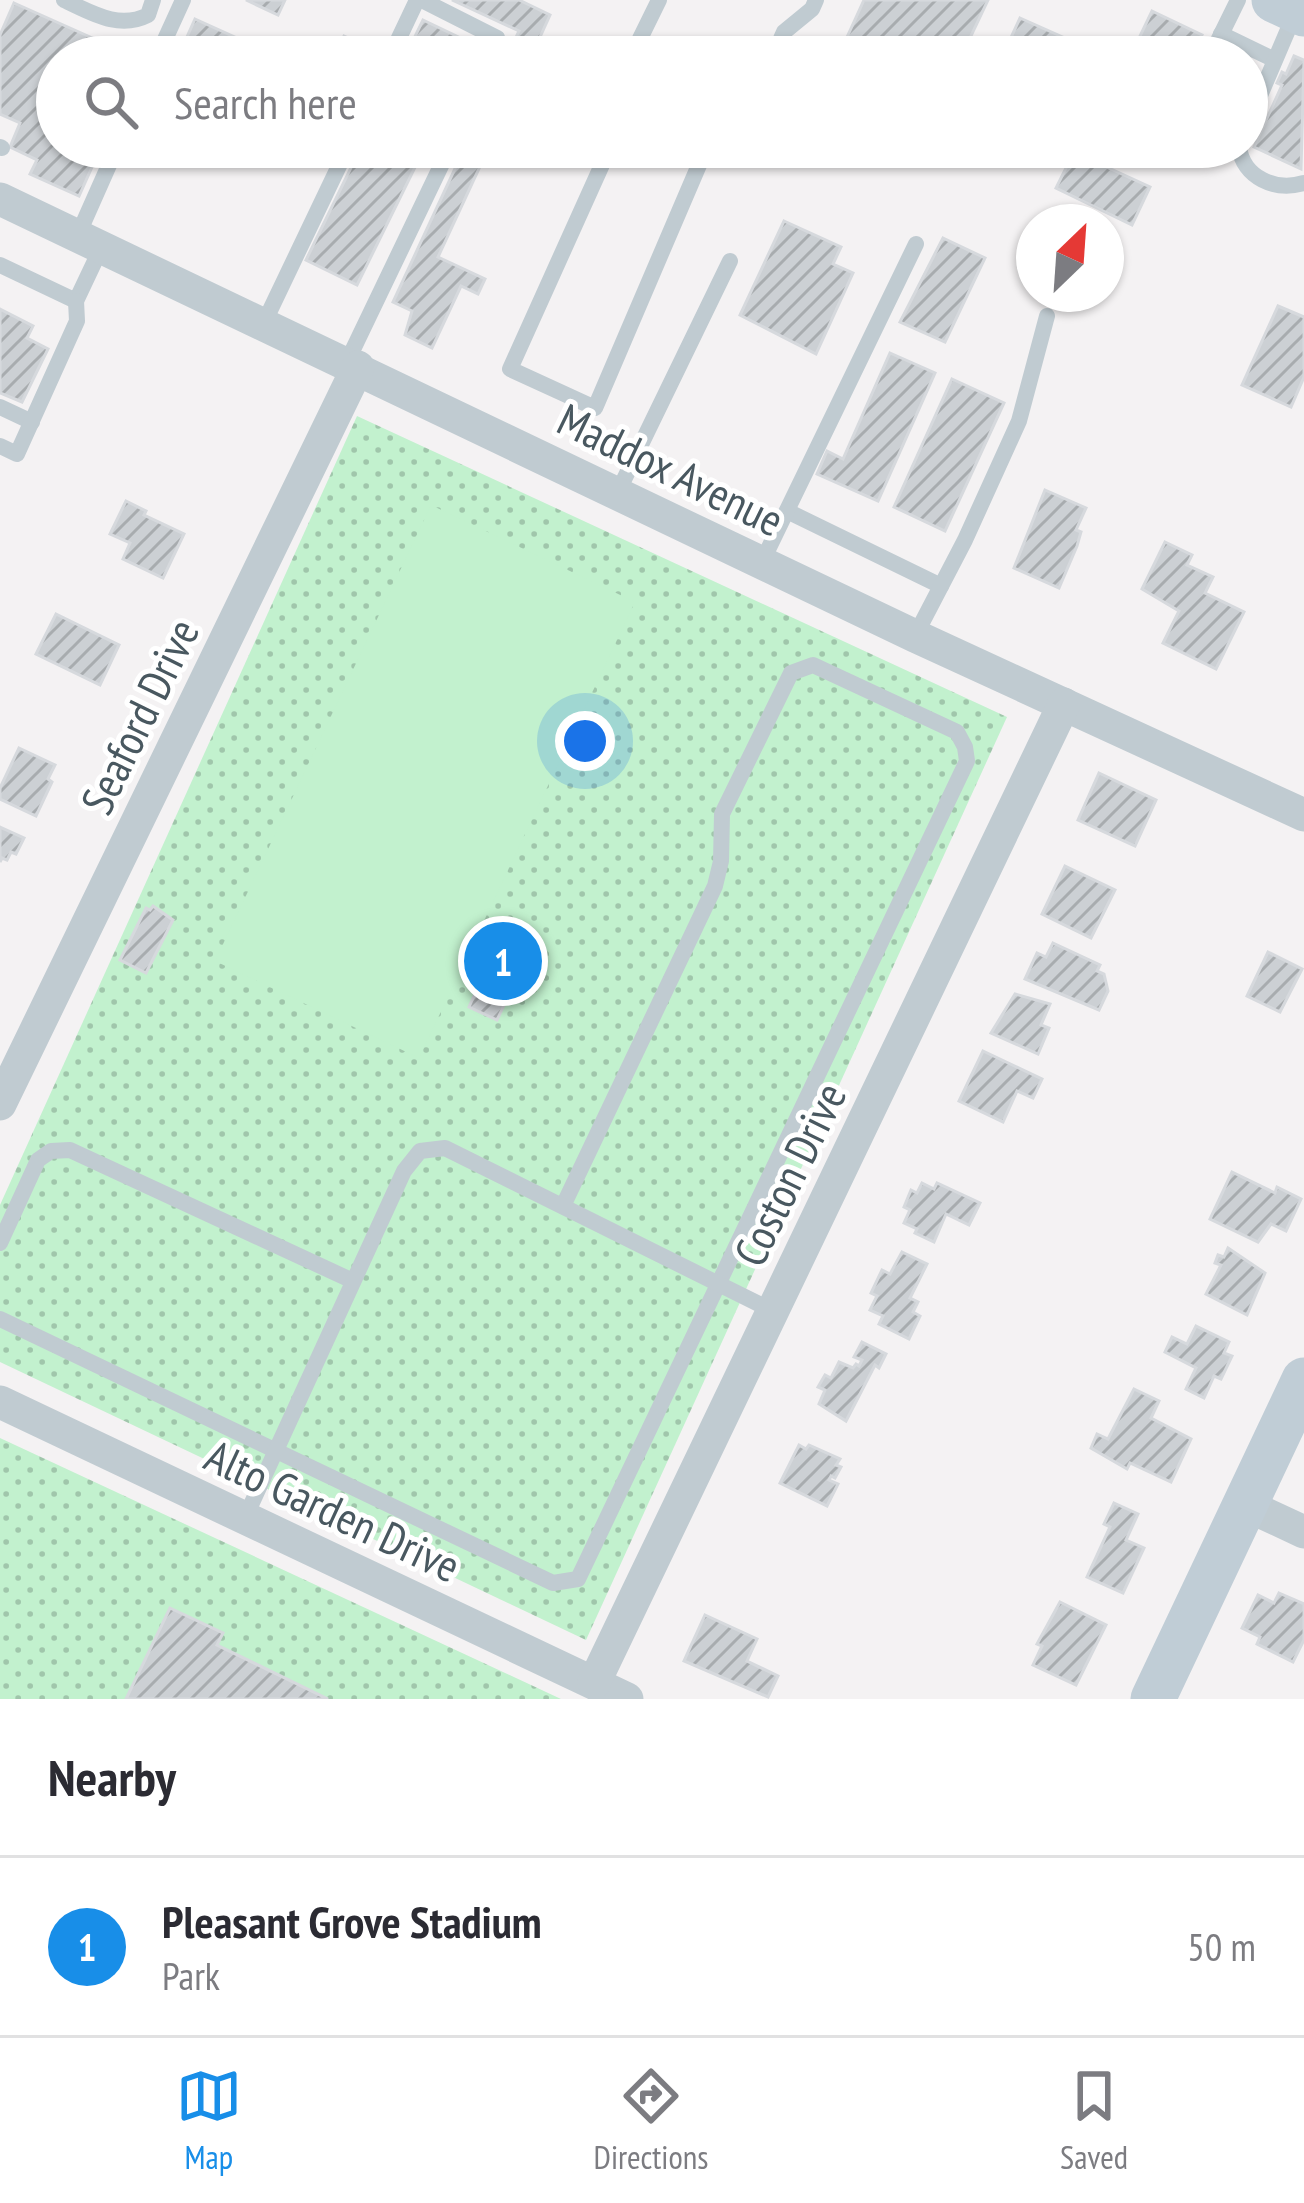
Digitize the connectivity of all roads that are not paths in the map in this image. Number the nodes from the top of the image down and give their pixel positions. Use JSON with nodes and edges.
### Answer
{"nodes":[{"id":1,"x":64,"y":0,"type":"edge"},
{"id":2,"x":153,"y":0,"type":"edge"},
{"id":3,"x":183,"y":0,"type":"edge"},
{"id":4,"x":419,"y":0,"type":"edge"},
{"id":5,"x":659,"y":0,"type":"edge"},
{"id":6,"x":816,"y":0,"type":"edge"},
{"id":7,"x":1238,"y":0,"type":"edge"},
{"id":8,"x":1292,"y":8,"type":"edge"},
{"id":9,"x":1221,"y":34,"type":"joint"},
{"id":10,"x":167,"y":36,"type":"edge"},
{"id":11,"x":401,"y":36,"type":"edge"},
{"id":12,"x":493,"y":36,"type":"edge"},
{"id":13,"x":641,"y":36,"type":"edge"},
{"id":14,"x":782,"y":36,"type":"edge"},
{"id":15,"x":1225,"y":36,"type":"edge"},
{"id":16,"x":1268,"y":57,"type":"edge"},
{"id":17,"x":1273,"y":59,"type":"junction"},
{"id":18,"x":1268,"y":72,"type":"edge"},
{"id":19,"x":111,"y":168,"type":"edge"},
{"id":20,"x":337,"y":168,"type":"edge"},
{"id":21,"x":441,"y":168,"type":"edge"},
{"id":22,"x":601,"y":168,"type":"edge"},
{"id":23,"x":699,"y":168,"type":"edge"},
{"id":24,"x":1245,"y":168,"type":"edge"},
{"id":25,"x":1304,"y":184,"type":"edge"},
{"id":26,"x":0,"y":199,"type":"edge"},
{"id":27,"x":90,"y":241,"type":"junction"},
{"id":28,"x":916,"y":244,"type":"dead end"},
{"id":29,"x":730,"y":261,"type":"dead end"},
{"id":30,"x":0,"y":265,"type":"edge"},
{"id":31,"x":76,"y":301,"type":"junction"},
{"id":32,"x":1047,"y":316,"type":"dead end"},
{"id":33,"x":264,"y":323,"type":"junction"},
{"id":34,"x":352,"y":365,"type":"junction"},
{"id":35,"x":0,"y":407,"type":"edge"},
{"id":36,"x":32,"y":422,"type":"junction"},
{"id":37,"x":0,"y":446,"type":"edge"},
{"id":38,"x":617,"y":494,"type":"junction"},
{"id":39,"x":787,"y":512,"type":"junction"},
{"id":40,"x":761,"y":564,"type":"junction"},
{"id":41,"x":941,"y":586,"type":"junction"},
{"id":42,"x":915,"y":636,"type":"junction"},
{"id":43,"x":1064,"y":704,"type":"junction"},
{"id":44,"x":1304,"y":815,"type":"edge"},
{"id":45,"x":0,"y":1103,"type":"edge"},
{"id":46,"x":563,"y":1206,"type":"junction"},
{"id":47,"x":0,"y":1243,"type":"edge"},
{"id":48,"x":353,"y":1281,"type":"junction"},
{"id":49,"x":719,"y":1283,"type":"junction"},
{"id":50,"x":773,"y":1310,"type":"junction"},
{"id":51,"x":0,"y":1319,"type":"edge"},
{"id":52,"x":1304,"y":1380,"type":"edge"},
{"id":53,"x":0,"y":1402,"type":"edge"},
{"id":54,"x":276,"y":1450,"type":"junction"},
{"id":55,"x":1246,"y":1505,"type":"junction"},
{"id":56,"x":245,"y":1518,"type":"junction"},
{"id":57,"x":1304,"y":1532,"type":"edge"},
{"id":58,"x":594,"y":1683,"type":"junction"},
{"id":59,"x":627,"y":1699,"type":"edge"},
{"id":60,"x":1154,"y":1699,"type":"edge"}],
"edges":[{"from":1,"to":2,"type":"lane"},
{"from":3,"to":10,"type":"lane"},
{"from":4,"to":11,"type":"lane"},
{"from":4,"to":12,"type":"lane"},
{"from":5,"to":13,"type":"lane"},
{"from":6,"to":14,"type":"lane"},
{"from":7,"to":9,"type":"lane"},
{"from":8,"to":17,"type":"lane"},
{"from":9,"to":15,"type":"lane"},
{"from":16,"to":17,"type":"lane"},
{"from":17,"to":18,"type":"lane"},
{"from":19,"to":27,"type":"lane"},
{"from":20,"to":33,"type":"lane"},
{"from":21,"to":34,"type":"lane"},
{"from":22,"to":23,"type":"lane"},
{"from":24,"to":25,"type":"lane"},
{"from":26,"to":27,"type":"street","name":"Maddox Avenue"},
{"from":27,"to":31,"type":"lane"},
{"from":27,"to":33,"type":"street","name":"Maddox Avenue"},
{"from":28,"to":39,"type":"lane"},
{"from":29,"to":38,"type":"lane"},
{"from":30,"to":31,"type":"lane"},
{"from":31,"to":36,"type":"lane"},
{"from":32,"to":41,"type":"lane"},
{"from":33,"to":34,"type":"street","name":"Maddox Avenue"},
{"from":34,"to":38,"type":"street","name":"Maddox Avenue"},
{"from":34,"to":45,"type":"street","name":"Seaford Drive"},
{"from":35,"to":36,"type":"lane"},
{"from":36,"to":37,"type":"lane"},
{"from":38,"to":40,"type":"street","name":"Maddox Avenue"},
{"from":39,"to":40,"type":"lane"},
{"from":39,"to":41,"type":"lane"},
{"from":40,"to":42,"type":"street","name":"Maddox Avenue"},
{"from":41,"to":42,"type":"lane"},
{"from":42,"to":43,"type":"street","name":"Maddox Avenue"},
{"from":43,"to":44,"type":"street","name":"Maddox Avenue"},
{"from":43,"to":50,"type":"street","name":"Coston Drive"},
{"from":46,"to":48,"type":"lane"},
{"from":46,"to":49,"type":"lane"},
{"from":46,"to":49,"type":"lane"},
{"from":47,"to":48,"type":"lane"},
{"from":48,"to":54,"type":"lane"},
{"from":49,"to":50,"type":"lane"},
{"from":49,"to":54,"type":"lane"},
{"from":50,"to":58,"type":"street","name":"Coston Drive"},
{"from":51,"to":54,"type":"lane"},
{"from":52,"to":55,"type":"street"},
{"from":53,"to":56,"type":"street","name":"Alto Garden Drive"},
{"from":54,"to":56,"type":"lane"},
{"from":55,"to":57,"type":"street"},
{"from":55,"to":60,"type":"street"},
{"from":56,"to":58,"type":"street","name":"Alto Garden Drive"},
{"from":58,"to":59,"type":"street","name":"Alto Garden Drive"}]}
